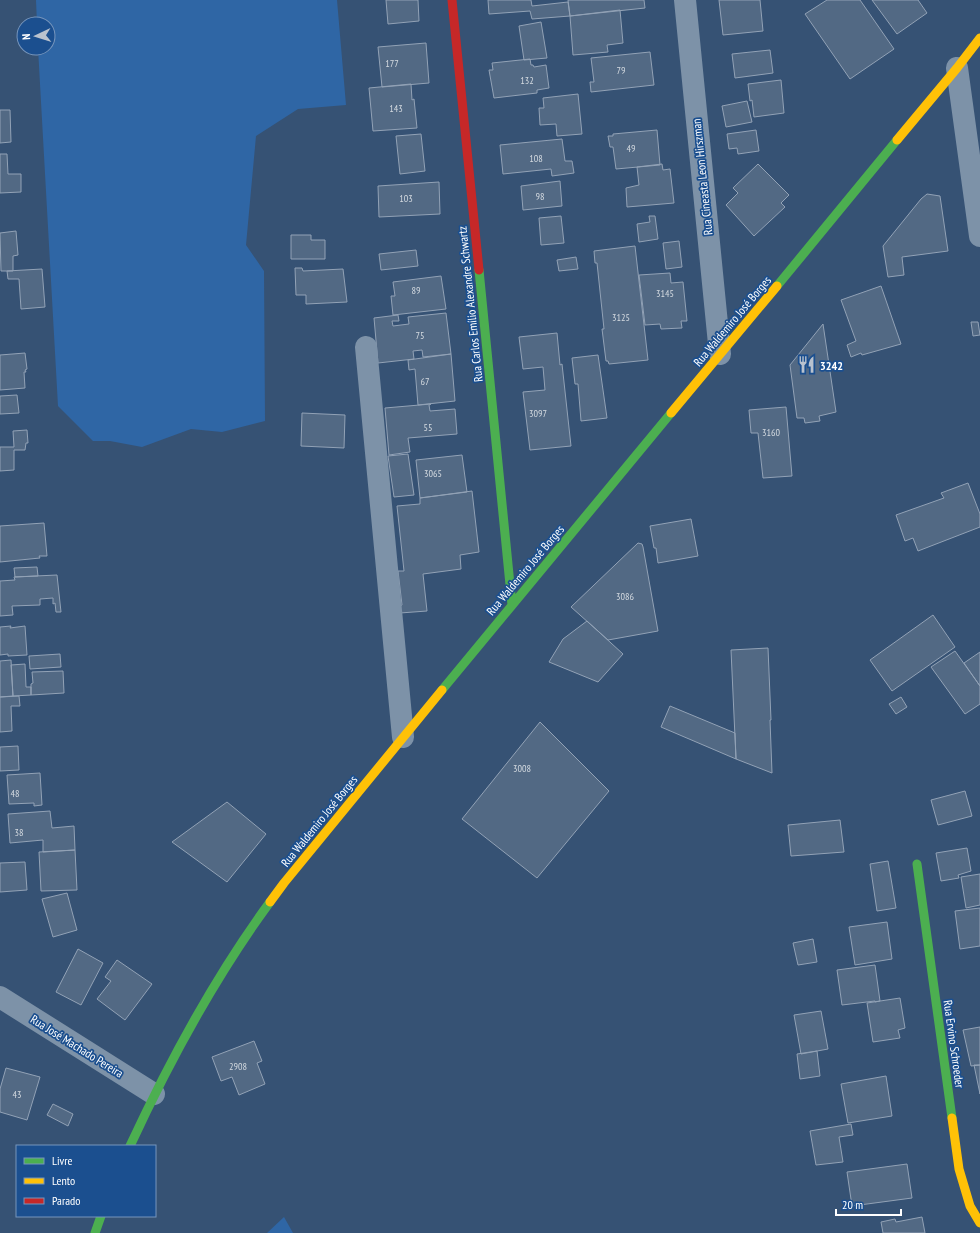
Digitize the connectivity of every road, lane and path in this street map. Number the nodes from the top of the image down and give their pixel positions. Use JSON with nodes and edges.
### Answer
{"nodes":[{"id":1,"x":452,"y":0,"type":"edge"},
{"id":2,"x":685,"y":0,"type":"edge"},
{"id":3,"x":980,"y":38,"type":"edge"},
{"id":4,"x":957,"y":68,"type":"junction"},
{"id":5,"x":980,"y":236,"type":"edge"},
{"id":6,"x":366,"y":347,"type":"dead end"},
{"id":7,"x":720,"y":354,"type":"junction"},
{"id":8,"x":512,"y":605,"type":"junction"},
{"id":9,"x":403,"y":737,"type":"junction"},
{"id":10,"x":917,"y":864,"type":"dead end"},
{"id":11,"x":0,"y":997,"type":"edge"},
{"id":12,"x":154,"y":1094,"type":"junction"},
{"id":13,"x":130,"y":1145,"type":"edge"},
{"id":14,"x":101,"y":1217,"type":"edge"},
{"id":15,"x":980,"y":1223,"type":"edge"},
{"id":16,"x":95,"y":1233,"type":"edge"}],
"edges":[{"from":1,"to":8,"type":"main road","name":"Rua Carlos Emílio Alexandre Schwartz"},
{"from":2,"to":7,"type":"street","name":"Rua Cineasta Leon Hirszman"},
{"from":3,"to":4,"type":"main road","name":"Rua Waldemiro José Borges"},
{"from":4,"to":5,"type":"street"},
{"from":4,"to":7,"type":"main road","name":"Rua Waldemiro José Borges"},
{"from":6,"to":9,"type":"street"},
{"from":7,"to":8,"type":"main road","name":"Rua Waldemiro José Borges"},
{"from":8,"to":9,"type":"main road","name":"Rua Waldemiro José Borges"},
{"from":9,"to":12,"type":"main road","name":"Rua Waldemiro José Borges"},
{"from":10,"to":15,"type":"main road","name":"Rua Ervino Schroeder"},
{"from":11,"to":12,"type":"street","name":"Rua José Machado Pereira"},
{"from":12,"to":13,"type":"main road","name":"Rua Waldemiro José Borges"},
{"from":14,"to":16,"type":"main road"}]}
